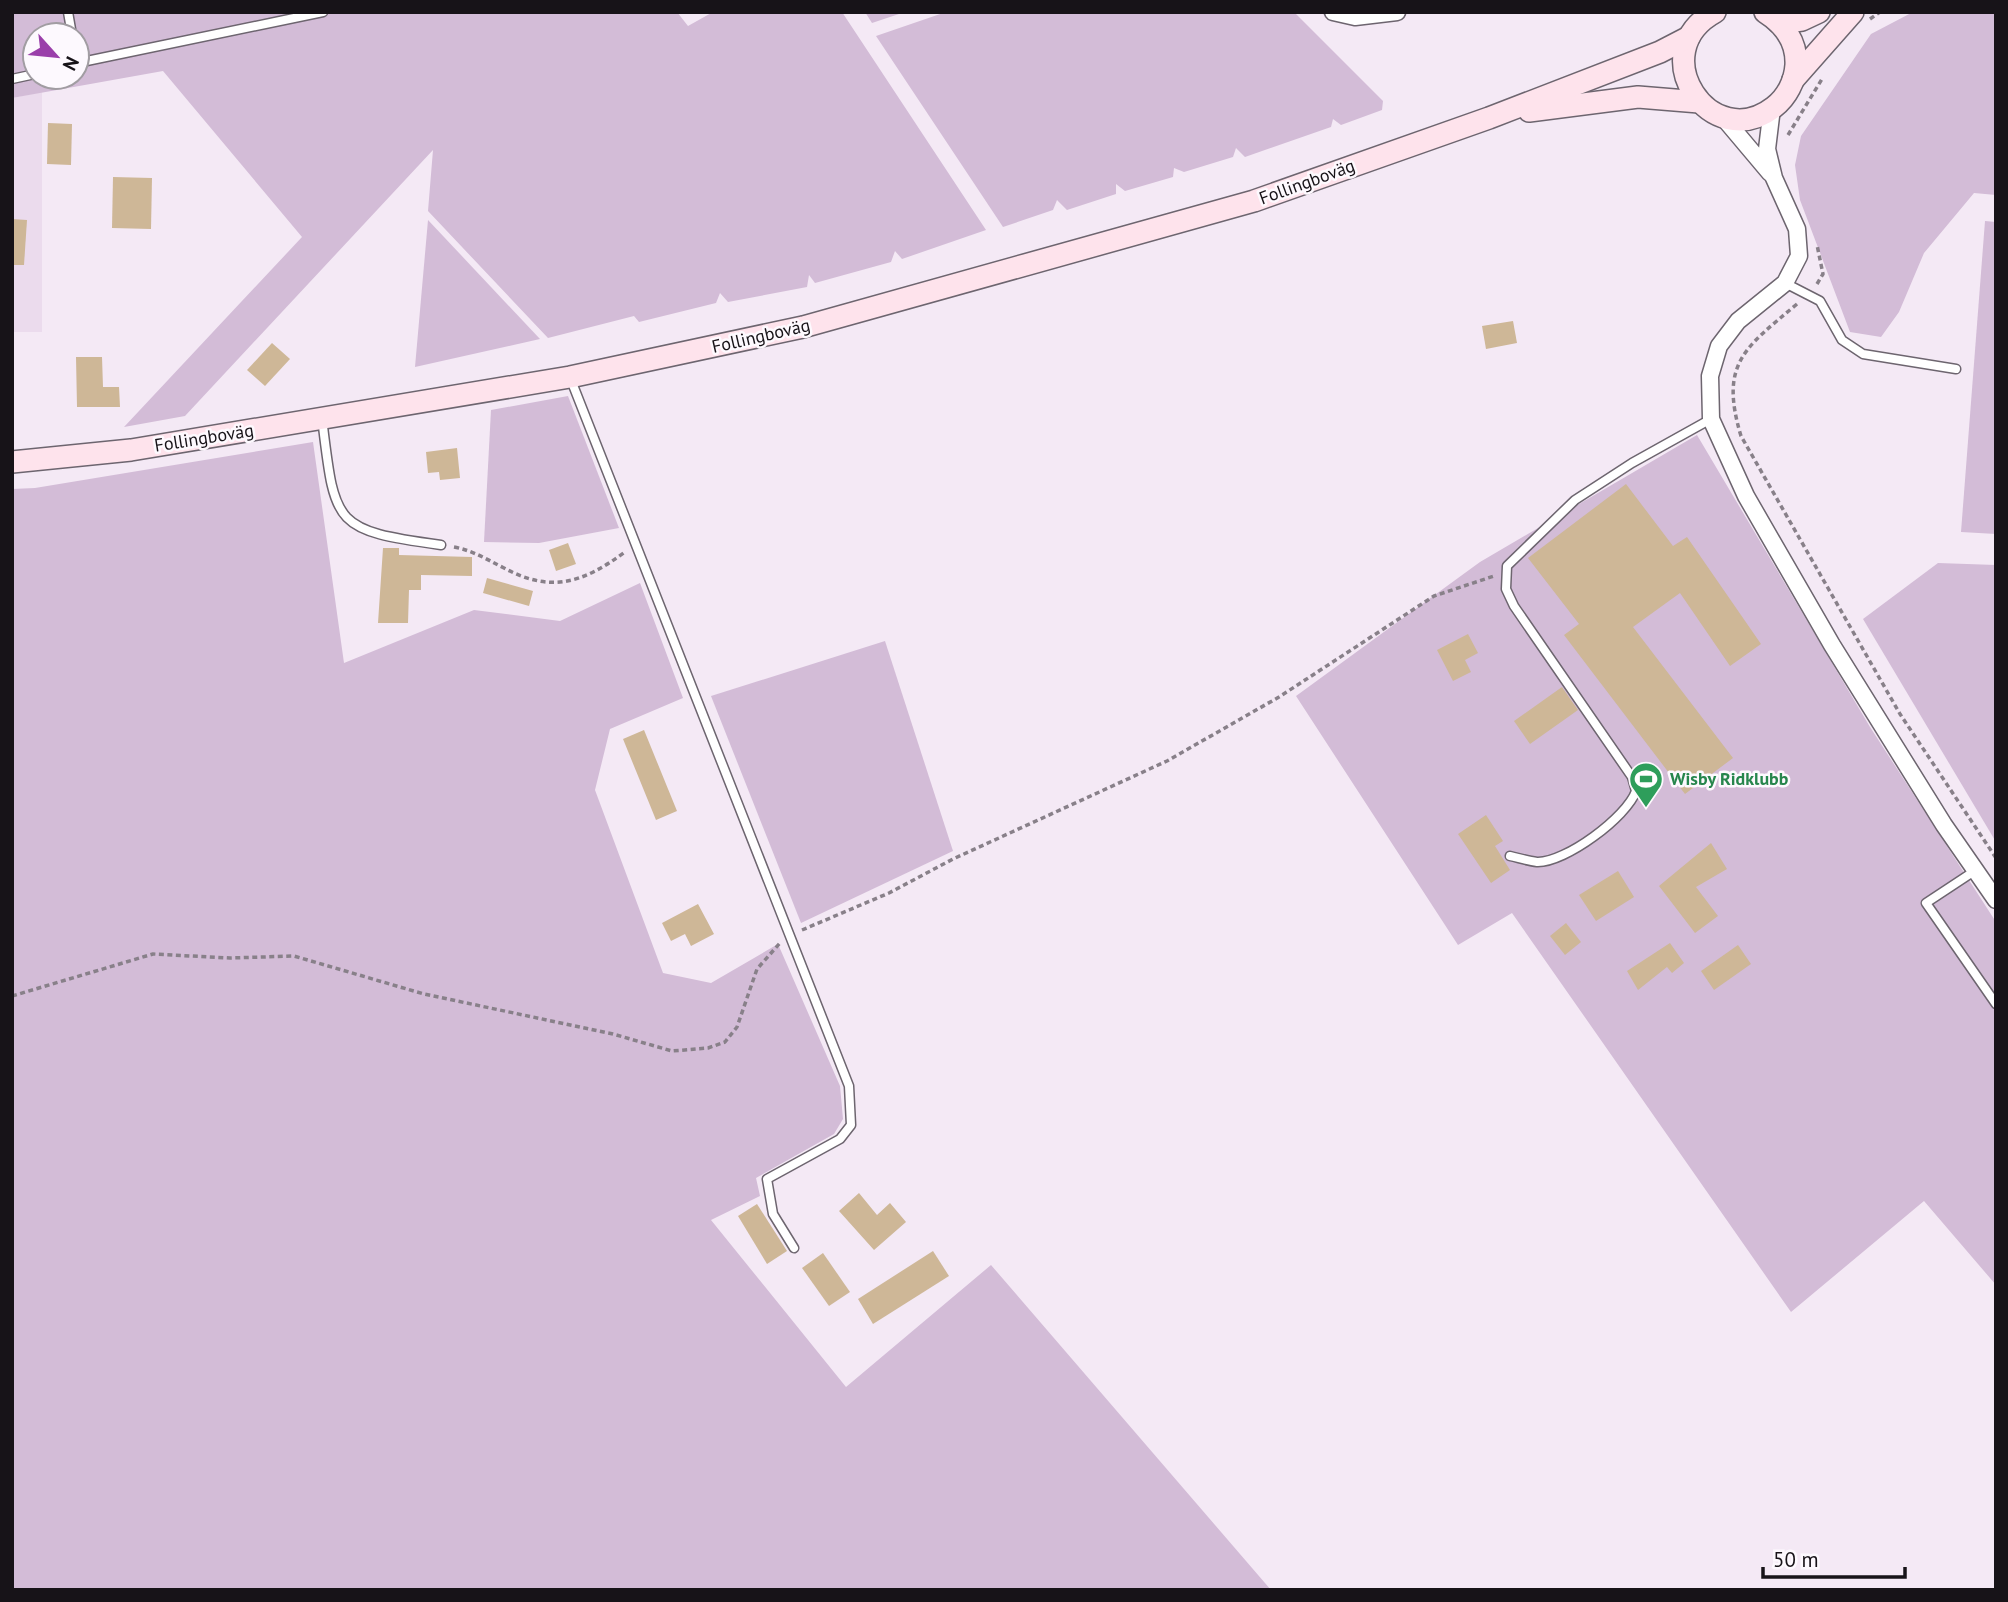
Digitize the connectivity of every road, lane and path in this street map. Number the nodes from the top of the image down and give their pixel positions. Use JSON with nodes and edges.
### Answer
{"nodes":[{"id":1,"x":323,"y":12,"type":"edge"},
{"id":2,"x":1333,"y":12,"type":"edge"},
{"id":3,"x":1397,"y":12,"type":"edge"},
{"id":4,"x":1819,"y":12,"type":"edge"},
{"id":5,"x":1880,"y":12,"type":"edge"},
{"id":6,"x":1860,"y":16,"type":"edge"},
{"id":7,"x":1772,"y":18,"type":"edge"},
{"id":8,"x":1701,"y":21,"type":"edge"},
{"id":9,"x":91,"y":59,"type":"edge"},
{"id":10,"x":1830,"y":69,"type":"dead end"},
{"id":11,"x":1793,"y":80,"type":"junction"},
{"id":12,"x":1699,"y":102,"type":"junction"},
{"id":13,"x":1772,"y":108,"type":"junction"},
{"id":14,"x":1722,"y":116,"type":"junction"},
{"id":15,"x":1489,"y":118,"type":"junction"},
{"id":16,"x":1786,"y":144,"type":"dead end"},
{"id":17,"x":1774,"y":178,"type":"junction"},
{"id":18,"x":1814,"y":235,"type":"dead end"},
{"id":19,"x":1785,"y":283,"type":"junction"},
{"id":20,"x":1808,"y":293,"type":"junction"},
{"id":21,"x":1956,"y":369,"type":"dead end"},
{"id":22,"x":570,"y":377,"type":"junction"},
{"id":23,"x":322,"y":418,"type":"junction"},
{"id":24,"x":1711,"y":419,"type":"junction"},
{"id":25,"x":12,"y":462,"type":"edge"},
{"id":26,"x":635,"y":544,"type":"junction"},
{"id":27,"x":442,"y":545,"type":"joint"},
{"id":28,"x":1510,"y":856,"type":"dead end"},
{"id":29,"x":1996,"y":858,"type":"edge"},
{"id":30,"x":1976,"y":870,"type":"junction"},
{"id":31,"x":1996,"y":900,"type":"edge"},
{"id":32,"x":1996,"y":1004,"type":"edge"},
{"id":33,"x":794,"y":1248,"type":"dead end"}],
"edges":[{"from":1,"to":9,"type":"lane"},
{"from":2,"to":3,"type":"street"},
{"from":4,"to":7,"type":"main road"},
{"from":5,"to":6,"type":"path"},
{"from":6,"to":11,"type":"main road"},
{"from":7,"to":11,"type":"main road"},
{"from":8,"to":12,"type":"main road"},
{"from":8,"to":15,"type":"main road","name":"Follingboväg"},
{"from":10,"to":16,"type":"path"},
{"from":11,"to":13,"type":"main road"},
{"from":12,"to":14,"type":"main road"},
{"from":12,"to":15,"type":"main road","name":"Follingboväg"},
{"from":13,"to":14,"type":"main road"},
{"from":13,"to":17,"type":"street"},
{"from":14,"to":17,"type":"street"},
{"from":15,"to":22,"type":"main road","name":"Follingboväg"},
{"from":17,"to":19,"type":"street"},
{"from":18,"to":20,"type":"path"},
{"from":19,"to":20,"type":"lane"},
{"from":19,"to":24,"type":"street"},
{"from":20,"to":21,"type":"lane"},
{"from":20,"to":29,"type":"path"},
{"from":22,"to":23,"type":"main road","name":"Follingboväg"},
{"from":22,"to":26,"type":"lane"},
{"from":23,"to":25,"type":"main road","name":"Follingboväg"},
{"from":23,"to":27,"type":"lane"},
{"from":24,"to":28,"type":"lane"},
{"from":24,"to":30,"type":"street"},
{"from":26,"to":27,"type":"path"},
{"from":26,"to":33,"type":"lane"},
{"from":30,"to":31,"type":"street"},
{"from":30,"to":32,"type":"lane"}]}
